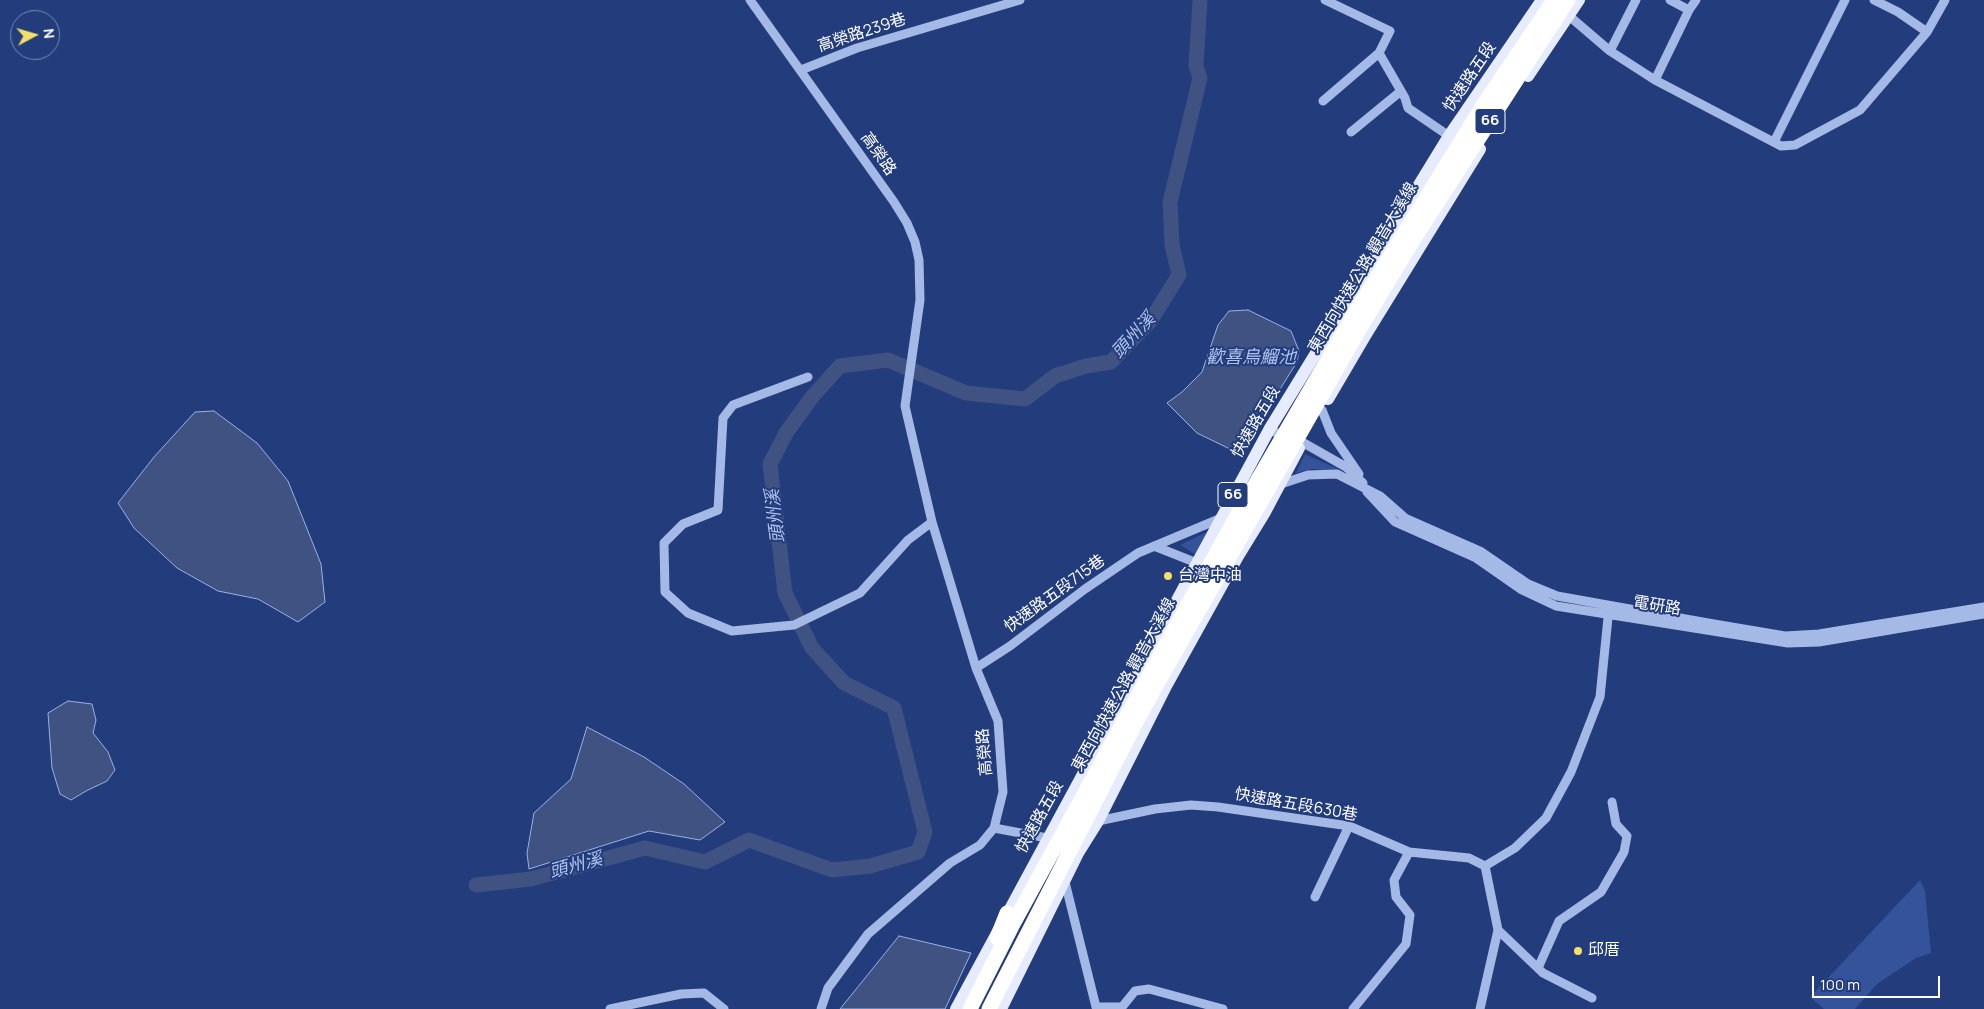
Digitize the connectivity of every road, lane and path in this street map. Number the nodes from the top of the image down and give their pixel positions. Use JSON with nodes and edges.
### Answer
{"nodes":[{"id":1,"x":750,"y":0,"type":"edge"},
{"id":2,"x":1020,"y":0,"type":"edge"},
{"id":3,"x":1325,"y":0,"type":"edge"},
{"id":4,"x":1542,"y":0,"type":"edge"},
{"id":5,"x":1554,"y":0,"type":"edge"},
{"id":6,"x":1568,"y":0,"type":"edge"},
{"id":7,"x":1578,"y":0,"type":"edge"},
{"id":8,"x":1636,"y":0,"type":"edge"},
{"id":9,"x":1670,"y":0,"type":"edge"},
{"id":10,"x":1696,"y":0,"type":"edge"},
{"id":11,"x":1845,"y":0,"type":"edge"},
{"id":12,"x":1874,"y":0,"type":"edge"},
{"id":13,"x":1945,"y":0,"type":"edge"},
{"id":14,"x":1689,"y":10,"type":"junction"},
{"id":15,"x":1568,"y":16,"type":"junction"},
{"id":16,"x":1927,"y":32,"type":"junction"},
{"id":17,"x":1610,"y":51,"type":"junction"},
{"id":18,"x":1379,"y":53,"type":"junction"},
{"id":19,"x":800,"y":70,"type":"junction"},
{"id":20,"x":1655,"y":80,"type":"junction"},
{"id":21,"x":1401,"y":91,"type":"junction"},
{"id":22,"x":1323,"y":102,"type":"dead end"},
{"id":23,"x":1351,"y":132,"type":"dead end"},
{"id":24,"x":1450,"y":136,"type":"junction"},
{"id":25,"x":1774,"y":142,"type":"junction"},
{"id":26,"x":808,"y":378,"type":"dead end"},
{"id":27,"x":1322,"y":410,"type":"junction"},
{"id":28,"x":1269,"y":430,"type":"junction"},
{"id":29,"x":1302,"y":442,"type":"junction"},
{"id":30,"x":1281,"y":484,"type":"junction"},
{"id":31,"x":1360,"y":485,"type":"junction"},
{"id":32,"x":1370,"y":490,"type":"junction"},
{"id":33,"x":1219,"y":519,"type":"junction"},
{"id":34,"x":932,"y":522,"type":"junction"},
{"id":35,"x":1154,"y":546,"type":"junction"},
{"id":36,"x":1198,"y":563,"type":"junction"},
{"id":37,"x":1227,"y":576,"type":"junction"},
{"id":38,"x":1984,"y":607,"type":"edge"},
{"id":39,"x":1609,"y":609,"type":"junction"},
{"id":40,"x":1984,"y":614,"type":"edge"},
{"id":41,"x":976,"y":668,"type":"junction"},
{"id":42,"x":1612,"y":802,"type":"dead end"},
{"id":43,"x":1098,"y":821,"type":"junction"},
{"id":44,"x":1348,"y":826,"type":"junction"},
{"id":45,"x":994,"y":828,"type":"junction"},
{"id":46,"x":1047,"y":838,"type":"junction"},
{"id":47,"x":1409,"y":852,"type":"junction"},
{"id":48,"x":1486,"y":866,"type":"junction"},
{"id":49,"x":1065,"y":882,"type":"junction"},
{"id":50,"x":1315,"y":897,"type":"dead end"},
{"id":51,"x":1006,"y":914,"type":"junction"},
{"id":52,"x":1498,"y":930,"type":"junction"},
{"id":53,"x":1037,"y":939,"type":"junction"},
{"id":54,"x":1538,"y":968,"type":"junction"},
{"id":55,"x":1592,"y":998,"type":"dead end"},
{"id":56,"x":971,"y":1007,"type":"edge"},
{"id":57,"x":610,"y":1009,"type":"edge"},
{"id":58,"x":724,"y":1009,"type":"edge"},
{"id":59,"x":821,"y":1009,"type":"edge"},
{"id":60,"x":956,"y":1009,"type":"edge"},
{"id":61,"x":990,"y":1009,"type":"edge"},
{"id":62,"x":1001,"y":1009,"type":"edge"},
{"id":63,"x":1223,"y":1009,"type":"edge"},
{"id":64,"x":1353,"y":1009,"type":"edge"},
{"id":65,"x":1480,"y":1009,"type":"edge"}],
"edges":[{"from":1,"to":19,"type":"street","name":"高榮路"},
{"from":2,"to":19,"type":"street","name":"高榮路239巷"},
{"from":3,"to":18,"type":"street"},
{"from":4,"to":24,"type":"main road","name":"快速路五段","number":"66"},
{"from":5,"to":56,"type":"highway","name":"東西向快速公路 觀音大溪線","number":"66","bridge":true},
{"from":6,"to":61,"type":"highway","name":"東西向快速公路 觀音大溪線","number":"66","bridge":true},
{"from":7,"to":15,"type":"main road","number":"66"},
{"from":8,"to":17,"type":"street"},
{"from":9,"to":14,"type":"street"},
{"from":10,"to":14,"type":"street"},
{"from":11,"to":25,"type":"street"},
{"from":12,"to":16,"type":"street"},
{"from":13,"to":16,"type":"street"},
{"from":14,"to":20,"type":"street"},
{"from":15,"to":17,"type":"street"},
{"from":15,"to":27,"type":"main road","number":"66"},
{"from":16,"to":25,"type":"street"},
{"from":17,"to":20,"type":"street"},
{"from":18,"to":21,"type":"street"},
{"from":18,"to":22,"type":"street"},
{"from":19,"to":34,"type":"street","name":"高榮路"},
{"from":20,"to":25,"type":"street"},
{"from":21,"to":23,"type":"street"},
{"from":21,"to":24,"type":"street"},
{"from":24,"to":28,"type":"main road","name":"快速路五段","number":"66"},
{"from":26,"to":34,"type":"street"},
{"from":27,"to":29,"type":"main road","number":"66"},
{"from":27,"to":32,"type":"street"},
{"from":28,"to":29,"type":"street","name":"電研路"},
{"from":28,"to":33,"type":"main road","name":"快速路五段","number":"66"},
{"from":29,"to":30,"type":"main road","number":"66"},
{"from":29,"to":32,"type":"street","name":"電研路"},
{"from":30,"to":31,"type":"street","name":"電研路"},
{"from":30,"to":37,"type":"main road","number":"66"},
{"from":31,"to":32,"type":"street","name":"電研路"},
{"from":31,"to":39,"type":"street","name":"電研路"},
{"from":32,"to":39,"type":"street","name":"電研路"},
{"from":33,"to":35,"type":"street","name":"快速路五段715巷"},
{"from":33,"to":36,"type":"main road","name":"快速路五段","number":"66"},
{"from":34,"to":41,"type":"street","name":"高榮路"},
{"from":35,"to":36,"type":"street"},
{"from":35,"to":41,"type":"street","name":"快速路五段715巷"},
{"from":36,"to":37,"type":"street"},
{"from":36,"to":46,"type":"main road","name":"快速路五段","number":"66"},
{"from":37,"to":43,"type":"main road","number":"66"},
{"from":38,"to":39,"type":"street","name":"電研路"},
{"from":39,"to":40,"type":"street","name":"電研路"},
{"from":39,"to":48,"type":"street"},
{"from":41,"to":45,"type":"street","name":"高榮路"},
{"from":42,"to":54,"type":"street"},
{"from":43,"to":44,"type":"street","name":"快速路五段630巷"},
{"from":43,"to":49,"type":"main road","number":"66"},
{"from":44,"to":47,"type":"street","name":"快速路五段630巷"},
{"from":44,"to":50,"type":"street"},
{"from":45,"to":46,"type":"street"},
{"from":45,"to":59,"type":"street","name":"高榮路"},
{"from":46,"to":51,"type":"main road","name":"快速路五段","number":"66"},
{"from":47,"to":48,"type":"street","name":"快速路五段630巷"},
{"from":47,"to":64,"type":"street"},
{"from":48,"to":52,"type":"street"},
{"from":49,"to":53,"type":"main road","number":"66"},
{"from":49,"to":63,"type":"street"},
{"from":51,"to":56,"type":"highway"},
{"from":51,"to":60,"type":"main road","name":"快速路五段","number":"66"},
{"from":52,"to":54,"type":"street"},
{"from":52,"to":65,"type":"street"},
{"from":53,"to":61,"type":"highway"},
{"from":53,"to":62,"type":"main road","number":"66"},
{"from":54,"to":55,"type":"street"},
{"from":57,"to":58,"type":"street"}]}
